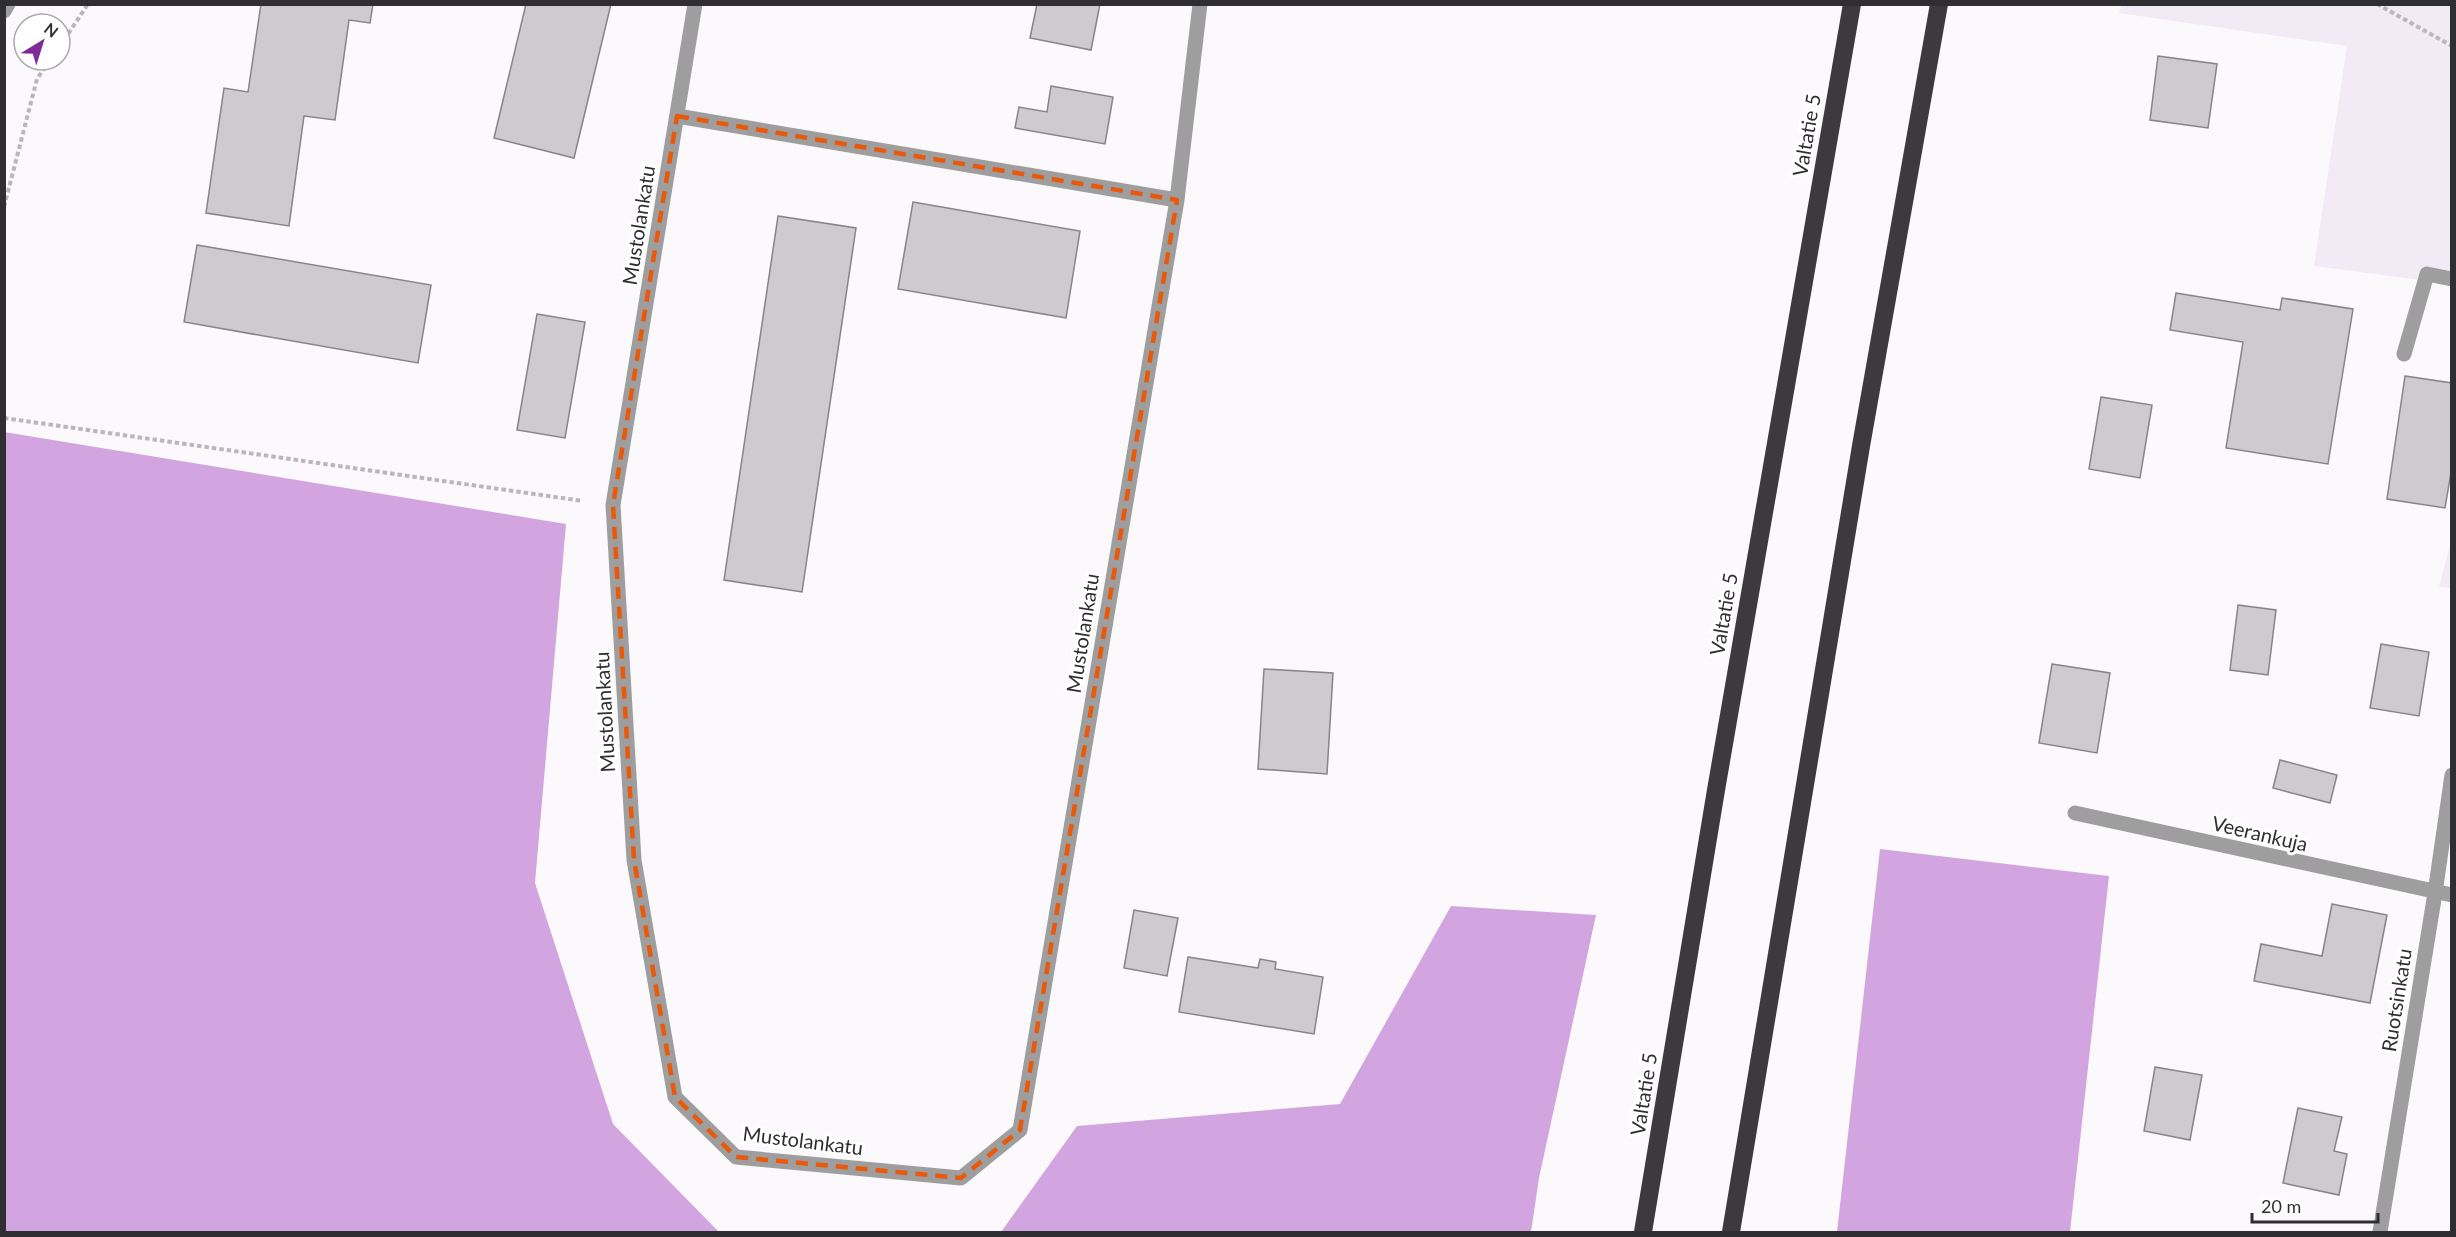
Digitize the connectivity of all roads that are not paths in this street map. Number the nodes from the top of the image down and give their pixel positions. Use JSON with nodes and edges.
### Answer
{"nodes":[{"id":1,"x":8,"y":4,"type":"edge"},
{"id":2,"x":695,"y":4,"type":"edge"},
{"id":3,"x":1200,"y":4,"type":"edge"},
{"id":4,"x":1852,"y":4,"type":"edge"},
{"id":5,"x":1939,"y":4,"type":"edge"},
{"id":6,"x":4,"y":11,"type":"edge"},
{"id":7,"x":677,"y":116,"type":"junction"},
{"id":8,"x":1177,"y":200,"type":"junction"},
{"id":9,"x":2451,"y":279,"type":"edge"},
{"id":10,"x":2404,"y":354,"type":"dead end"},
{"id":11,"x":2451,"y":775,"type":"edge"},
{"id":12,"x":2075,"y":813,"type":"dead end"},
{"id":13,"x":2435,"y":893,"type":"junction"},
{"id":14,"x":2451,"y":895,"type":"edge"},
{"id":15,"x":1643,"y":1233,"type":"edge"},
{"id":16,"x":1731,"y":1233,"type":"edge"},
{"id":17,"x":2380,"y":1233,"type":"edge"}],
"edges":[{"from":1,"to":6,"type":"street"},
{"from":2,"to":7,"type":"street","name":"Mustolankatu"},
{"from":3,"to":8,"type":"street","name":"Mustolankatu"},
{"from":4,"to":15,"type":"highway","name":"Valtatie 5"},
{"from":5,"to":16,"type":"highway"},
{"from":7,"to":8,"type":"street"},
{"from":7,"to":8,"type":"street","name":"Mustolankatu"},
{"from":9,"to":10,"type":"street"},
{"from":11,"to":13,"type":"street","name":"Ruotsinkatu"},
{"from":12,"to":13,"type":"street","name":"Veerankuja"},
{"from":13,"to":14,"type":"street","name":"Veerankuja"},
{"from":13,"to":17,"type":"street","name":"Ruotsinkatu"}]}
